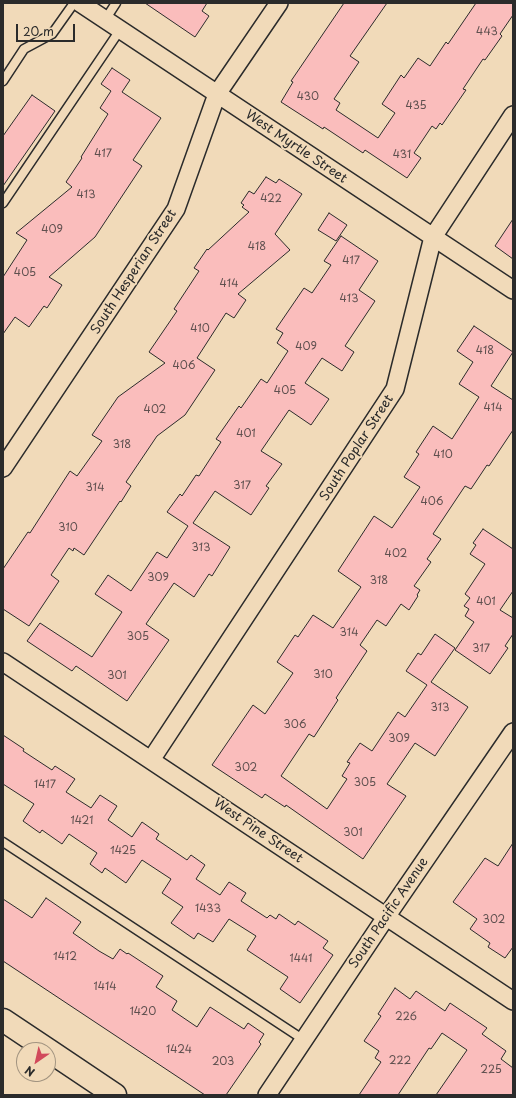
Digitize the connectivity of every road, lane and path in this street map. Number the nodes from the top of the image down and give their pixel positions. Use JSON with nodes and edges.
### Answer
{"nodes":[{"id":1,"x":74,"y":3,"type":"edge"},
{"id":2,"x":80,"y":3,"type":"edge"},
{"id":3,"x":116,"y":3,"type":"edge"},
{"id":4,"x":279,"y":3,"type":"edge"},
{"id":5,"x":105,"y":20,"type":"junction"},
{"id":6,"x":120,"y":30,"type":"junction"},
{"id":7,"x":3,"y":81,"type":"edge"},
{"id":8,"x":217,"y":94,"type":"junction"},
{"id":9,"x":513,"y":115,"type":"edge"},
{"id":10,"x":3,"y":203,"type":"edge"},
{"id":11,"x":433,"y":237,"type":"junction"},
{"id":12,"x":513,"y":290,"type":"edge"},
{"id":13,"x":3,"y":468,"type":"edge"},
{"id":14,"x":3,"y":662,"type":"edge"},
{"id":15,"x":513,"y":732,"type":"edge"},
{"id":16,"x":151,"y":760,"type":"junction"},
{"id":17,"x":3,"y":842,"type":"edge"},
{"id":18,"x":386,"y":917,"type":"junction"},
{"id":19,"x":513,"y":1001,"type":"edge"},
{"id":20,"x":3,"y":1020,"type":"edge"},
{"id":21,"x":304,"y":1040,"type":"junction"},
{"id":22,"x":36,"y":1042,"type":"edge"},
{"id":23,"x":56,"y":1055,"type":"edge"},
{"id":24,"x":115,"y":1095,"type":"edge"},
{"id":25,"x":267,"y":1095,"type":"edge"}],
"edges":[{"from":1,"to":7,"type":"lane"},
{"from":2,"to":5,"type":"street","name":"West Myrtle Street"},
{"from":3,"to":5,"type":"lane"},
{"from":4,"to":8,"type":"street","name":"South Hesperian Street"},
{"from":5,"to":6,"type":"street","name":"West Myrtle Street"},
{"from":6,"to":8,"type":"street","name":"West Myrtle Street"},
{"from":6,"to":10,"type":"lane"},
{"from":8,"to":11,"type":"street","name":"West Myrtle Street"},
{"from":8,"to":13,"type":"street","name":"South Hesperian Street"},
{"from":9,"to":11,"type":"street","name":"South Poplar Street"},
{"from":11,"to":12,"type":"street","name":"West Myrtle Street"},
{"from":11,"to":16,"type":"street","name":"South Poplar Street"},
{"from":14,"to":16,"type":"street","name":"West Pine Street"},
{"from":15,"to":18,"type":"street","name":"South Pacific Avenue"},
{"from":16,"to":18,"type":"street","name":"West Pine Street"},
{"from":17,"to":21,"type":"lane"},
{"from":18,"to":19,"type":"street","name":"West Pine Street"},
{"from":18,"to":21,"type":"street","name":"South Pacific Avenue"},
{"from":20,"to":22,"type":"street"},
{"from":21,"to":25,"type":"street","name":"South Pacific Avenue"},
{"from":23,"to":24,"type":"street"}]}
